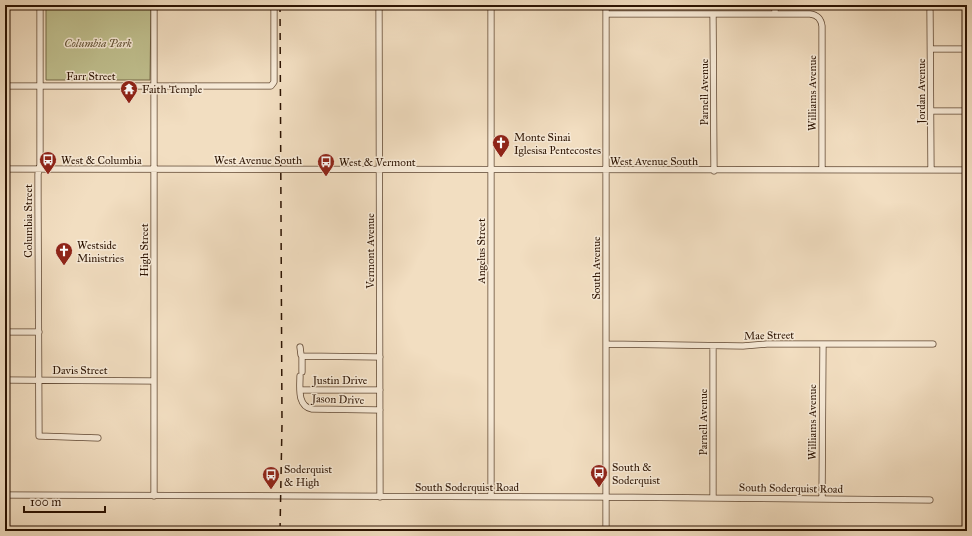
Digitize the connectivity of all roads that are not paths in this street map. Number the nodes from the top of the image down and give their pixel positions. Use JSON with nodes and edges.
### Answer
{"nodes":[{"id":1,"x":40,"y":5,"type":"edge"},
{"id":2,"x":154,"y":5,"type":"edge"},
{"id":3,"x":274,"y":5,"type":"edge"},
{"id":4,"x":379,"y":5,"type":"edge"},
{"id":5,"x":491,"y":5,"type":"edge"},
{"id":6,"x":606,"y":5,"type":"edge"},
{"id":7,"x":775,"y":5,"type":"edge"},
{"id":8,"x":930,"y":11,"type":"dead end"},
{"id":9,"x":606,"y":14,"type":"junction"},
{"id":10,"x":714,"y":14,"type":"junction"},
{"id":11,"x":775,"y":14,"type":"junction"},
{"id":12,"x":931,"y":49,"type":"junction"},
{"id":13,"x":967,"y":49,"type":"edge"},
{"id":14,"x":5,"y":86,"type":"edge"},
{"id":15,"x":40,"y":86,"type":"junction"},
{"id":16,"x":154,"y":86,"type":"junction"},
{"id":17,"x":931,"y":111,"type":"junction"},
{"id":18,"x":967,"y":111,"type":"edge"},
{"id":19,"x":5,"y":169,"type":"edge"},
{"id":20,"x":40,"y":169,"type":"junction"},
{"id":21,"x":154,"y":169,"type":"junction"},
{"id":22,"x":379,"y":170,"type":"junction"},
{"id":23,"x":491,"y":170,"type":"junction"},
{"id":24,"x":606,"y":170,"type":"junction"},
{"id":25,"x":822,"y":170,"type":"junction"},
{"id":26,"x":931,"y":170,"type":"junction"},
{"id":27,"x":967,"y":170,"type":"edge"},
{"id":28,"x":714,"y":171,"type":"junction"},
{"id":29,"x":5,"y":332,"type":"edge"},
{"id":30,"x":38,"y":332,"type":"junction"},
{"id":31,"x":606,"y":344,"type":"junction"},
{"id":32,"x":933,"y":344,"type":"dead end"},
{"id":33,"x":823,"y":345,"type":"junction"},
{"id":34,"x":713,"y":346,"type":"junction"},
{"id":35,"x":300,"y":347,"type":"dead end"},
{"id":36,"x":302,"y":356,"type":"junction"},
{"id":37,"x":380,"y":357,"type":"junction"},
{"id":38,"x":5,"y":380,"type":"edge"},
{"id":39,"x":38,"y":380,"type":"junction"},
{"id":40,"x":154,"y":381,"type":"junction"},
{"id":41,"x":300,"y":390,"type":"junction"},
{"id":42,"x":380,"y":390,"type":"junction"},
{"id":43,"x":380,"y":410,"type":"junction"},
{"id":44,"x":98,"y":438,"type":"dead end"},
{"id":45,"x":5,"y":495,"type":"edge"},
{"id":46,"x":154,"y":496,"type":"junction"},
{"id":47,"x":491,"y":496,"type":"junction"},
{"id":48,"x":380,"y":497,"type":"junction"},
{"id":49,"x":606,"y":497,"type":"junction"},
{"id":50,"x":713,"y":498,"type":"junction"},
{"id":51,"x":822,"y":499,"type":"junction"},
{"id":52,"x":930,"y":500,"type":"dead end"},
{"id":53,"x":606,"y":531,"type":"edge"}],
"edges":[{"from":1,"to":15,"type":"street","name":"Columbia Street"},
{"from":2,"to":16,"type":"street","name":"High Street"},
{"from":3,"to":16,"type":"street","name":"Farr Street"},
{"from":4,"to":22,"type":"street","name":"Vermont Avenue"},
{"from":5,"to":23,"type":"street","name":"Angelus Street"},
{"from":6,"to":9,"type":"street","name":"South Avenue"},
{"from":7,"to":11,"type":"street"},
{"from":8,"to":12,"type":"street","name":"Jordan Avenue"},
{"from":9,"to":10,"type":"street"},
{"from":9,"to":24,"type":"street","name":"South Avenue"},
{"from":10,"to":11,"type":"street"},
{"from":10,"to":28,"type":"street","name":"Parnell Avenue"},
{"from":11,"to":25,"type":"street","name":"Williams Avenue"},
{"from":12,"to":13,"type":"street"},
{"from":12,"to":17,"type":"street","name":"Jordan Avenue"},
{"from":14,"to":15,"type":"street","name":"Farr Street"},
{"from":15,"to":16,"type":"street","name":"Farr Street"},
{"from":15,"to":20,"type":"street","name":"Columbia Street"},
{"from":16,"to":21,"type":"street","name":"High Street"},
{"from":17,"to":18,"type":"street"},
{"from":17,"to":26,"type":"street","name":"Jordan Avenue"},
{"from":19,"to":20,"type":"street","name":"West Avenue South"},
{"from":20,"to":21,"type":"street","name":"West Avenue South"},
{"from":20,"to":30,"type":"street","name":"Columbia Street"},
{"from":21,"to":22,"type":"street","name":"West Avenue South"},
{"from":21,"to":40,"type":"street","name":"High Street"},
{"from":22,"to":23,"type":"street","name":"West Avenue South"},
{"from":22,"to":37,"type":"street","name":"Vermont Avenue"},
{"from":23,"to":24,"type":"street","name":"West Avenue South"},
{"from":23,"to":47,"type":"street","name":"Angelus Street"},
{"from":24,"to":28,"type":"street","name":"West Avenue South"},
{"from":24,"to":31,"type":"street","name":"South Avenue"},
{"from":25,"to":26,"type":"street","name":"West Avenue South"},
{"from":25,"to":28,"type":"street","name":"West Avenue South"},
{"from":26,"to":27,"type":"street","name":"West Avenue South"},
{"from":29,"to":30,"type":"street"},
{"from":30,"to":39,"type":"street","name":"Columbia Street"},
{"from":31,"to":34,"type":"street","name":"Mae Street"},
{"from":31,"to":49,"type":"street","name":"South Avenue"},
{"from":32,"to":33,"type":"street","name":"Mae Street"},
{"from":33,"to":34,"type":"street","name":"Mae Street"},
{"from":33,"to":51,"type":"street","name":"Williams Avenue"},
{"from":34,"to":50,"type":"street","name":"Parnell Avenue"},
{"from":35,"to":36,"type":"street","name":"Jason Drive"},
{"from":36,"to":37,"type":"street"},
{"from":36,"to":41,"type":"street","name":"Jason Drive"},
{"from":37,"to":42,"type":"street","name":"Vermont Avenue"},
{"from":38,"to":39,"type":"street","name":"Davis Street"},
{"from":39,"to":40,"type":"street","name":"Davis Street"},
{"from":39,"to":44,"type":"street","name":"Columbia Street"},
{"from":40,"to":46,"type":"street","name":"High Street"},
{"from":41,"to":42,"type":"street","name":"Justin Drive"},
{"from":41,"to":43,"type":"street","name":"Jason Drive"},
{"from":42,"to":43,"type":"street","name":"Vermont Avenue"},
{"from":43,"to":48,"type":"street","name":"Vermont Avenue"},
{"from":45,"to":46,"type":"street","name":"South Soderquist Road"},
{"from":46,"to":48,"type":"street","name":"South Soderquist Road"},
{"from":47,"to":48,"type":"street","name":"South Soderquist Road"},
{"from":47,"to":49,"type":"street","name":"South Soderquist Road"},
{"from":49,"to":50,"type":"street","name":"South Soderquist Road"},
{"from":49,"to":53,"type":"street","name":"South Avenue"},
{"from":50,"to":51,"type":"street","name":"South Soderquist Road"},
{"from":51,"to":52,"type":"street","name":"South Soderquist Road"}]}
